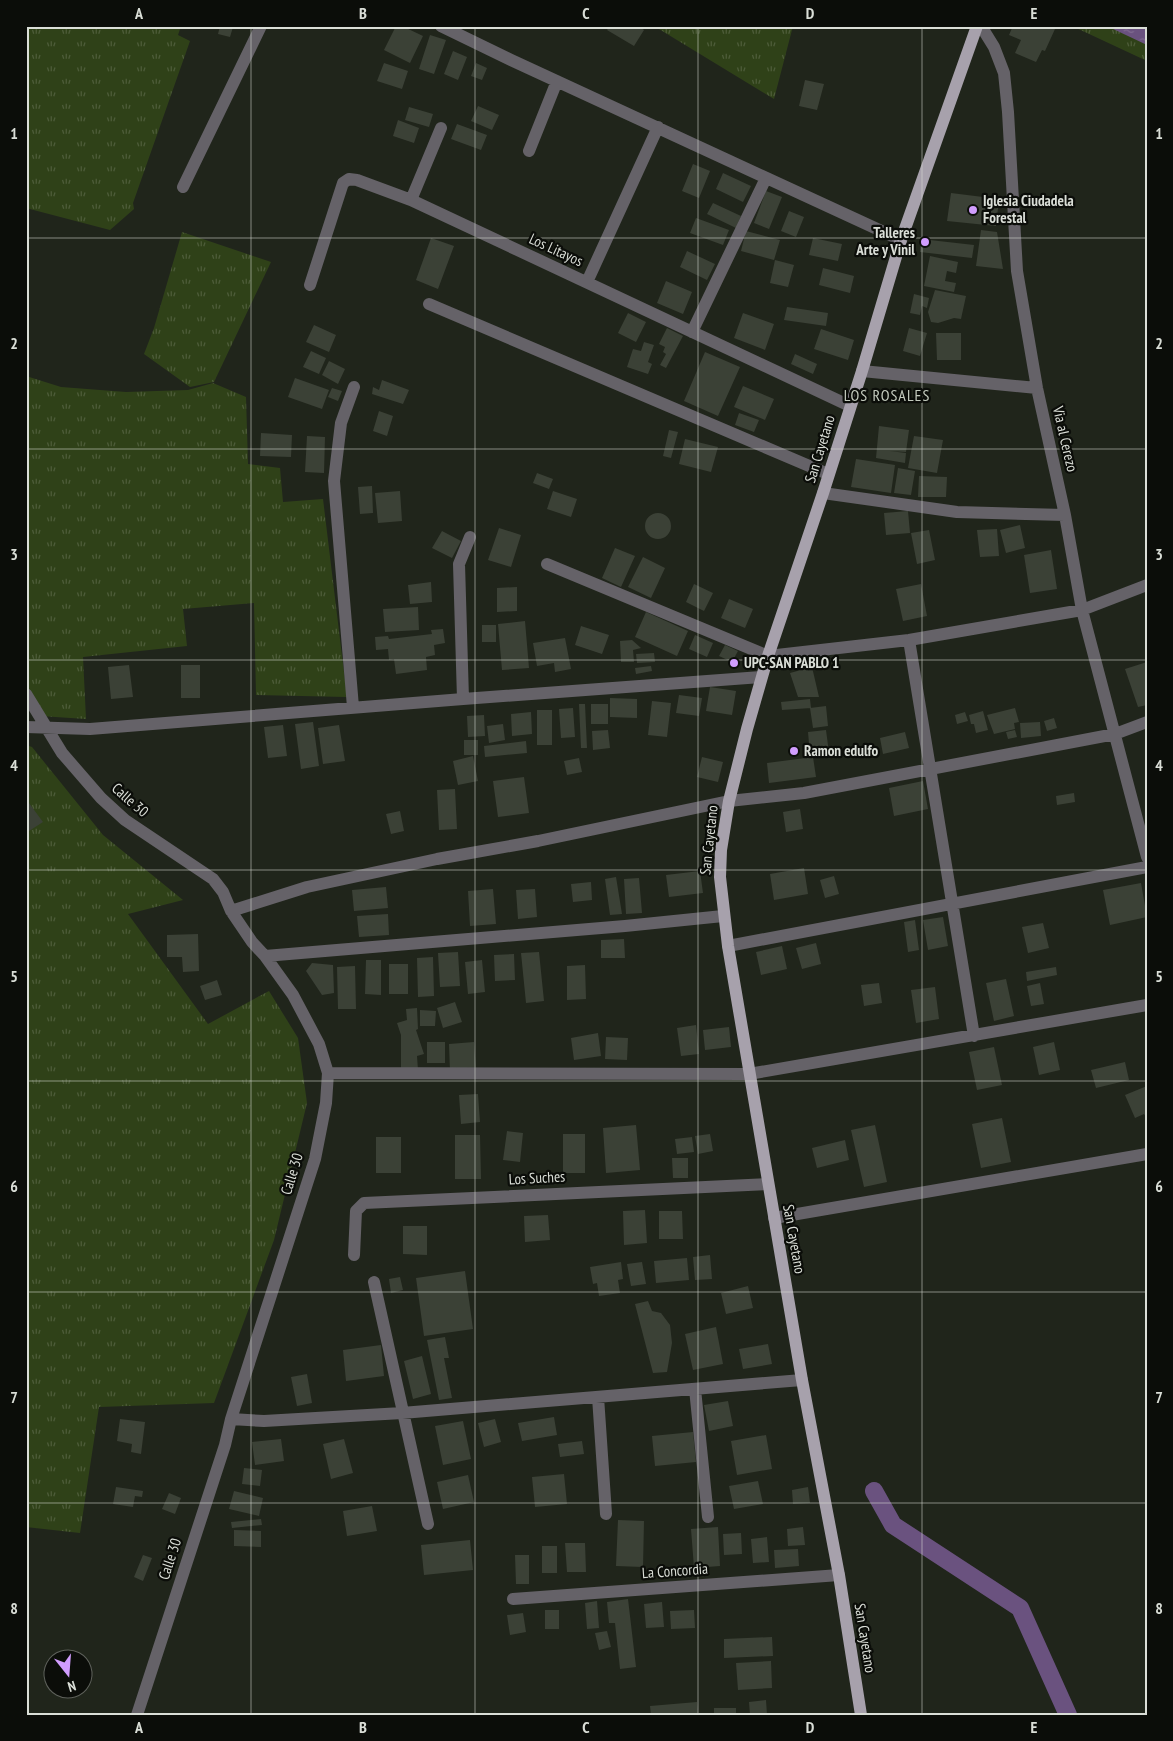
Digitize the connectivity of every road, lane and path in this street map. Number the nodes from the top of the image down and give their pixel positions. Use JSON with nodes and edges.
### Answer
{"nodes":[{"id":1,"x":261,"y":26,"type":"edge"},
{"id":2,"x":441,"y":26,"type":"edge"},
{"id":3,"x":977,"y":26,"type":"edge"},
{"id":4,"x":981,"y":26,"type":"edge"},
{"id":5,"x":557,"y":81,"type":"junction"},
{"id":6,"x":658,"y":127,"type":"junction"},
{"id":7,"x":442,"y":128,"type":"dead end"},
{"id":8,"x":528,"y":151,"type":"dead end"},
{"id":9,"x":766,"y":178,"type":"junction"},
{"id":10,"x":183,"y":187,"type":"dead end"},
{"id":11,"x":411,"y":200,"type":"junction"},
{"id":12,"x":901,"y":240,"type":"junction"},
{"id":13,"x":587,"y":282,"type":"junction"},
{"id":14,"x":310,"y":285,"type":"dead end"},
{"id":15,"x":429,"y":304,"type":"dead end"},
{"id":16,"x":692,"y":332,"type":"junction"},
{"id":17,"x":862,"y":371,"type":"junction"},
{"id":18,"x":354,"y":387,"type":"dead end"},
{"id":19,"x":1037,"y":388,"type":"junction"},
{"id":20,"x":850,"y":406,"type":"junction"},
{"id":21,"x":828,"y":474,"type":"junction"},
{"id":22,"x":823,"y":493,"type":"junction"},
{"id":23,"x":1065,"y":515,"type":"junction"},
{"id":24,"x":470,"y":537,"type":"dead end"},
{"id":25,"x":547,"y":564,"type":"dead end"},
{"id":26,"x":1147,"y":586,"type":"edge"},
{"id":27,"x":1082,"y":610,"type":"junction"},
{"id":28,"x":909,"y":640,"type":"junction"},
{"id":29,"x":768,"y":656,"type":"junction"},
{"id":30,"x":761,"y":677,"type":"junction"},
{"id":31,"x":26,"y":694,"type":"edge"},
{"id":32,"x":463,"y":699,"type":"junction"},
{"id":33,"x":353,"y":707,"type":"junction"},
{"id":34,"x":1147,"y":722,"type":"edge"},
{"id":35,"x":26,"y":727,"type":"edge"},
{"id":36,"x":44,"y":728,"type":"junction"},
{"id":37,"x":1115,"y":734,"type":"junction"},
{"id":38,"x":929,"y":769,"type":"junction"},
{"id":39,"x":729,"y":801,"type":"junction"},
{"id":40,"x":1147,"y":857,"type":"edge"},
{"id":41,"x":1147,"y":866,"type":"edge"},
{"id":42,"x":954,"y":904,"type":"junction"},
{"id":43,"x":231,"y":911,"type":"junction"},
{"id":44,"x":723,"y":916,"type":"junction"},
{"id":45,"x":728,"y":946,"type":"junction"},
{"id":46,"x":266,"y":956,"type":"junction"},
{"id":47,"x":1147,"y":1005,"type":"edge"},
{"id":48,"x":974,"y":1036,"type":"junction"},
{"id":49,"x":328,"y":1073,"type":"junction"},
{"id":50,"x":749,"y":1074,"type":"junction"},
{"id":51,"x":1147,"y":1154,"type":"edge"},
{"id":52,"x":768,"y":1184,"type":"junction"},
{"id":53,"x":774,"y":1218,"type":"junction"},
{"id":54,"x":354,"y":1255,"type":"dead end"},
{"id":55,"x":374,"y":1282,"type":"dead end"},
{"id":56,"x":802,"y":1380,"type":"junction"},
{"id":57,"x":695,"y":1389,"type":"junction"},
{"id":58,"x":598,"y":1397,"type":"junction"},
{"id":59,"x":402,"y":1413,"type":"junction"},
{"id":60,"x":231,"y":1418,"type":"junction"},
{"id":61,"x":606,"y":1514,"type":"dead end"},
{"id":62,"x":708,"y":1517,"type":"dead end"},
{"id":63,"x":428,"y":1524,"type":"dead end"},
{"id":64,"x":839,"y":1575,"type":"junction"},
{"id":65,"x":513,"y":1599,"type":"dead end"},
{"id":66,"x":137,"y":1715,"type":"edge"},
{"id":67,"x":861,"y":1715,"type":"edge"}],
"edges":[{"from":1,"to":10,"type":"street"},
{"from":2,"to":5,"type":"street"},
{"from":3,"to":12,"type":"main road","name":"San Cayetano"},
{"from":4,"to":19,"type":"street","name":"Via al Cerezo"},
{"from":5,"to":6,"type":"street"},
{"from":5,"to":8,"type":"street"},
{"from":6,"to":9,"type":"street"},
{"from":6,"to":13,"type":"street"},
{"from":7,"to":11,"type":"street"},
{"from":9,"to":12,"type":"street"},
{"from":9,"to":16,"type":"street"},
{"from":11,"to":13,"type":"street","name":"Los Litayos"},
{"from":11,"to":14,"type":"street","name":"Los Litayos"},
{"from":12,"to":17,"type":"main road","name":"San Cayetano"},
{"from":13,"to":16,"type":"street","name":"Los Litayos"},
{"from":15,"to":21,"type":"street"},
{"from":16,"to":20,"type":"street","name":"Los Litayos"},
{"from":17,"to":19,"type":"street"},
{"from":17,"to":20,"type":"main road","name":"San Cayetano"},
{"from":18,"to":33,"type":"street"},
{"from":19,"to":23,"type":"street","name":"Via al Cerezo"},
{"from":20,"to":21,"type":"main road","name":"San Cayetano"},
{"from":21,"to":22,"type":"main road","name":"San Cayetano"},
{"from":22,"to":23,"type":"street"},
{"from":22,"to":29,"type":"main road","name":"San Cayetano"},
{"from":23,"to":27,"type":"street","name":"Via al Cerezo"},
{"from":24,"to":32,"type":"street"},
{"from":25,"to":29,"type":"street"},
{"from":26,"to":27,"type":"street"},
{"from":27,"to":28,"type":"street"},
{"from":27,"to":37,"type":"street","name":"Via al Cerezo"},
{"from":28,"to":29,"type":"street"},
{"from":28,"to":38,"type":"street"},
{"from":29,"to":30,"type":"main road","name":"San Cayetano"},
{"from":30,"to":32,"type":"street"},
{"from":30,"to":39,"type":"main road","name":"San Cayetano"},
{"from":31,"to":36,"type":"street","name":"Calle 30"},
{"from":32,"to":33,"type":"street"},
{"from":33,"to":36,"type":"street"},
{"from":34,"to":37,"type":"street"},
{"from":35,"to":36,"type":"street"},
{"from":36,"to":43,"type":"street","name":"Calle 30"},
{"from":37,"to":38,"type":"street"},
{"from":37,"to":40,"type":"street","name":"Via al Cerezo"},
{"from":38,"to":39,"type":"street"},
{"from":38,"to":42,"type":"street"},
{"from":39,"to":43,"type":"street"},
{"from":39,"to":44,"type":"main road","name":"San Cayetano"},
{"from":41,"to":42,"type":"street"},
{"from":42,"to":45,"type":"street"},
{"from":42,"to":48,"type":"street"},
{"from":43,"to":46,"type":"street","name":"Calle 30"},
{"from":44,"to":45,"type":"main road","name":"San Cayetano"},
{"from":44,"to":46,"type":"street"},
{"from":45,"to":50,"type":"main road","name":"San Cayetano"},
{"from":46,"to":49,"type":"street","name":"Calle 30"},
{"from":47,"to":48,"type":"street"},
{"from":48,"to":50,"type":"street"},
{"from":49,"to":50,"type":"street"},
{"from":49,"to":60,"type":"street","name":"Calle 30"},
{"from":50,"to":52,"type":"main road","name":"San Cayetano"},
{"from":51,"to":53,"type":"street"},
{"from":52,"to":53,"type":"main road","name":"San Cayetano"},
{"from":52,"to":54,"type":"street","name":"Los Suches"},
{"from":53,"to":56,"type":"main road","name":"San Cayetano"},
{"from":55,"to":59,"type":"street"},
{"from":56,"to":57,"type":"street"},
{"from":56,"to":64,"type":"main road","name":"San Cayetano"},
{"from":57,"to":58,"type":"street"},
{"from":57,"to":62,"type":"street"},
{"from":58,"to":59,"type":"street"},
{"from":58,"to":61,"type":"street"},
{"from":59,"to":60,"type":"street"},
{"from":59,"to":63,"type":"street"},
{"from":60,"to":66,"type":"street","name":"Calle 30"},
{"from":64,"to":65,"type":"street","name":"La Concordia"},
{"from":64,"to":67,"type":"main road","name":"San Cayetano"}]}
